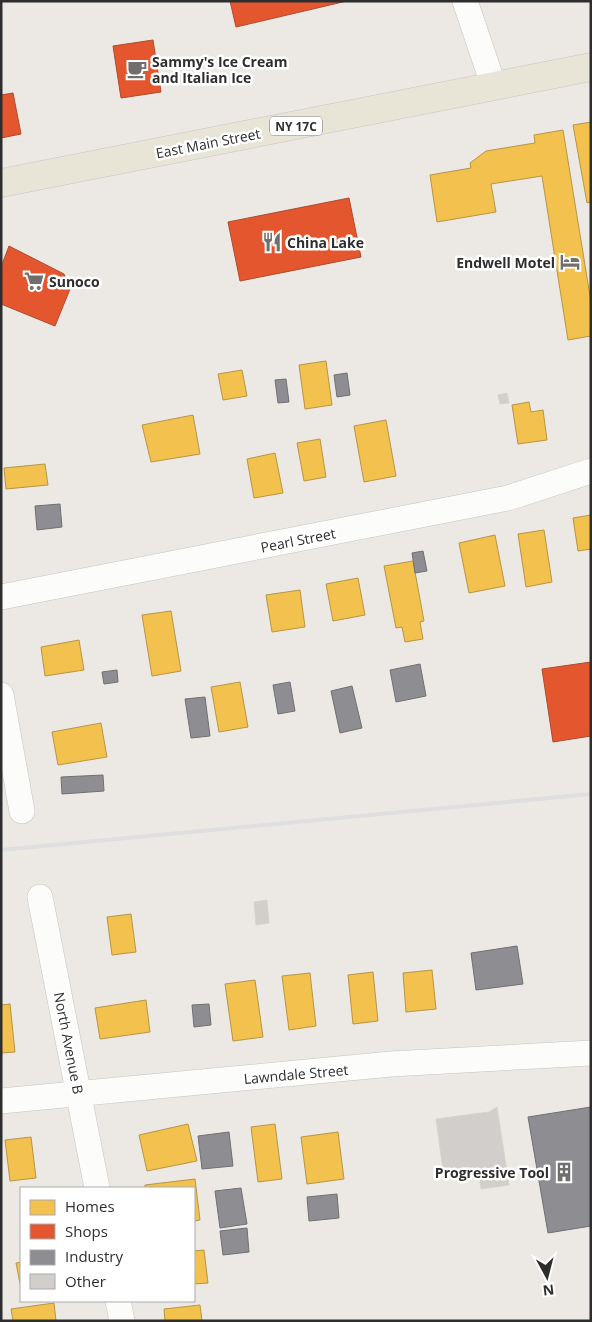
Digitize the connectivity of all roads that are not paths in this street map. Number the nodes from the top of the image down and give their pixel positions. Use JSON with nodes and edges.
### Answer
{"nodes":[{"id":1,"x":465,"y":1,"type":"edge"},
{"id":2,"x":591,"y":68,"type":"edge"},
{"id":3,"x":494,"y":87,"type":"junction"},
{"id":4,"x":1,"y":184,"type":"edge"},
{"id":5,"x":591,"y":470,"type":"edge"},
{"id":6,"x":1,"y":597,"type":"edge"},
{"id":7,"x":1,"y":695,"type":"edge"},
{"id":8,"x":22,"y":811,"type":"dead end"},
{"id":9,"x":40,"y":897,"type":"dead end"},
{"id":10,"x":591,"y":1052,"type":"edge"},
{"id":11,"x":79,"y":1095,"type":"junction"},
{"id":12,"x":1,"y":1101,"type":"edge"},
{"id":13,"x":97,"y":1187,"type":"edge"},
{"id":14,"x":118,"y":1302,"type":"edge"},
{"id":15,"x":122,"y":1321,"type":"edge"}],
"edges":[{"from":1,"to":3,"type":"street"},
{"from":2,"to":3,"type":"main road","name":"East Main Street","number":"NY 17C"},
{"from":3,"to":4,"type":"main road","name":"East Main Street","number":"NY 17C"},
{"from":5,"to":6,"type":"street","name":"Pearl Street"},
{"from":7,"to":8,"type":"street"},
{"from":9,"to":11,"type":"street","name":"North Avenue B"},
{"from":10,"to":11,"type":"street","name":"Lawndale Street"},
{"from":11,"to":12,"type":"street","name":"Lawndale Street"},
{"from":11,"to":13,"type":"street","name":"North Avenue B"},
{"from":14,"to":15,"type":"street"}]}
